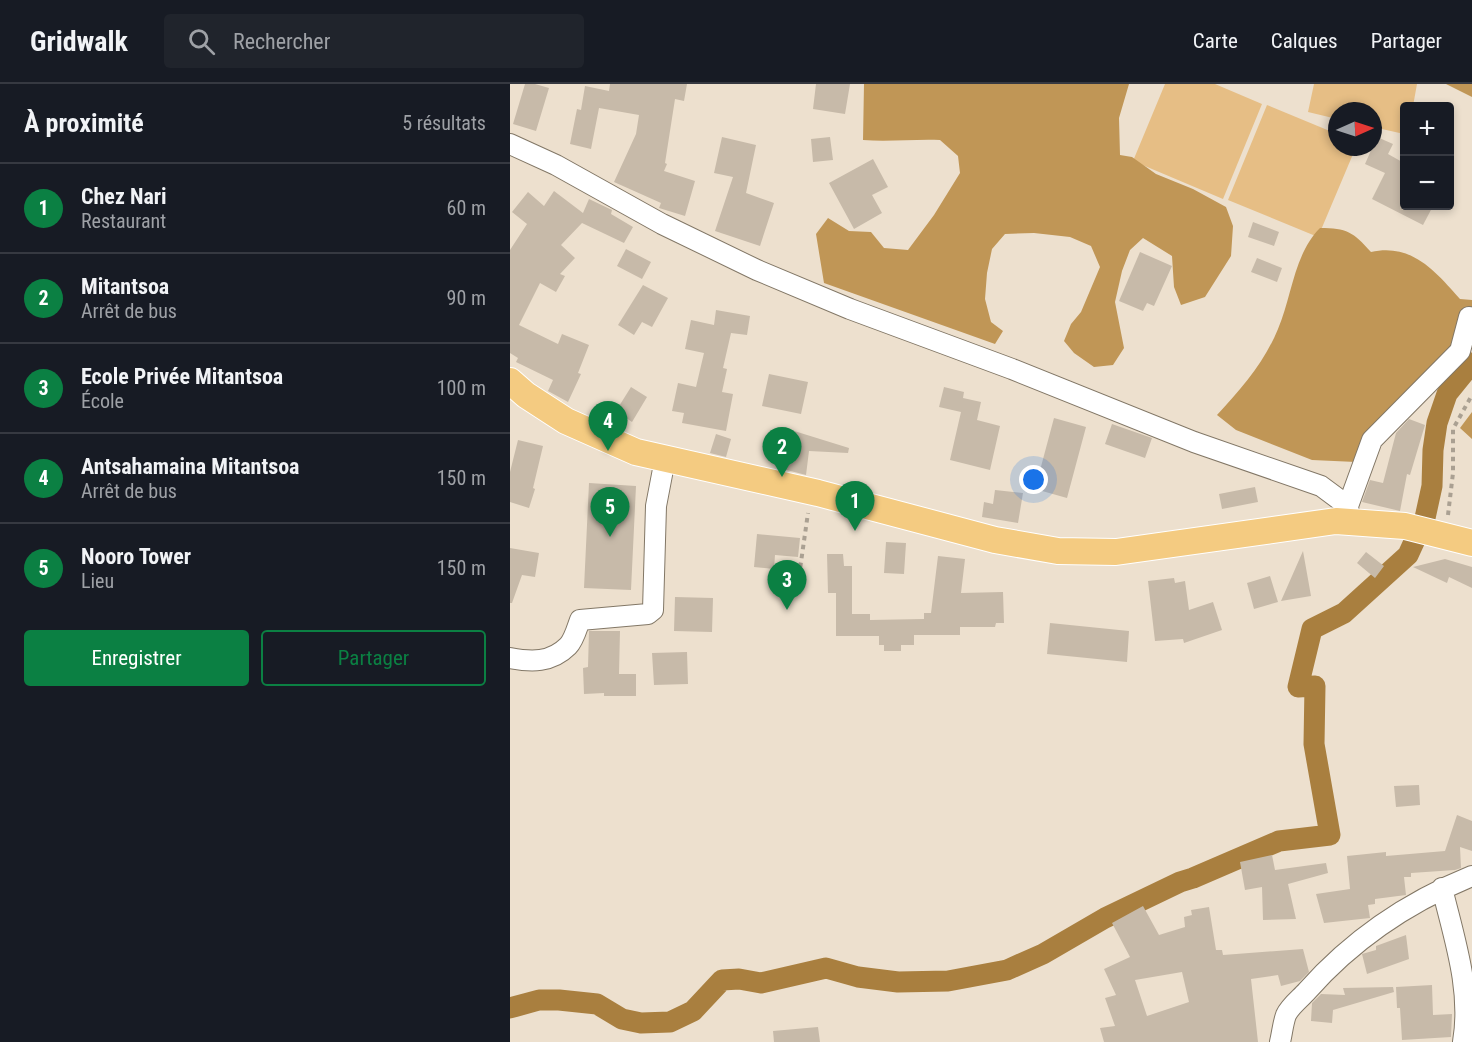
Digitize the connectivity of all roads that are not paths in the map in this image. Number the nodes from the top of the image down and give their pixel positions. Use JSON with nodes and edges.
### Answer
{"nodes":[{"id":1,"x":510,"y":144,"type":"edge"},
{"id":2,"x":1469,"y":317,"type":"dead end"},
{"id":3,"x":510,"y":381,"type":"edge"},
{"id":4,"x":665,"y":459,"type":"junction"},
{"id":5,"x":1349,"y":513,"type":"junction"},
{"id":6,"x":1472,"y":543,"type":"edge"},
{"id":7,"x":510,"y":658,"type":"edge"},
{"id":8,"x":1472,"y":876,"type":"edge"},
{"id":9,"x":1442,"y":888,"type":"junction"},
{"id":10,"x":1280,"y":1042,"type":"edge"},
{"id":11,"x":1463,"y":1042,"type":"edge"}],
"edges":[{"from":1,"to":5,"type":"street"},
{"from":2,"to":5,"type":"street"},
{"from":3,"to":4,"type":"main road"},
{"from":4,"to":5,"type":"main road"},
{"from":4,"to":7,"type":"street"},
{"from":5,"to":6,"type":"main road"},
{"from":8,"to":9,"type":"street"},
{"from":9,"to":10,"type":"street"},
{"from":9,"to":11,"type":"street"}]}
